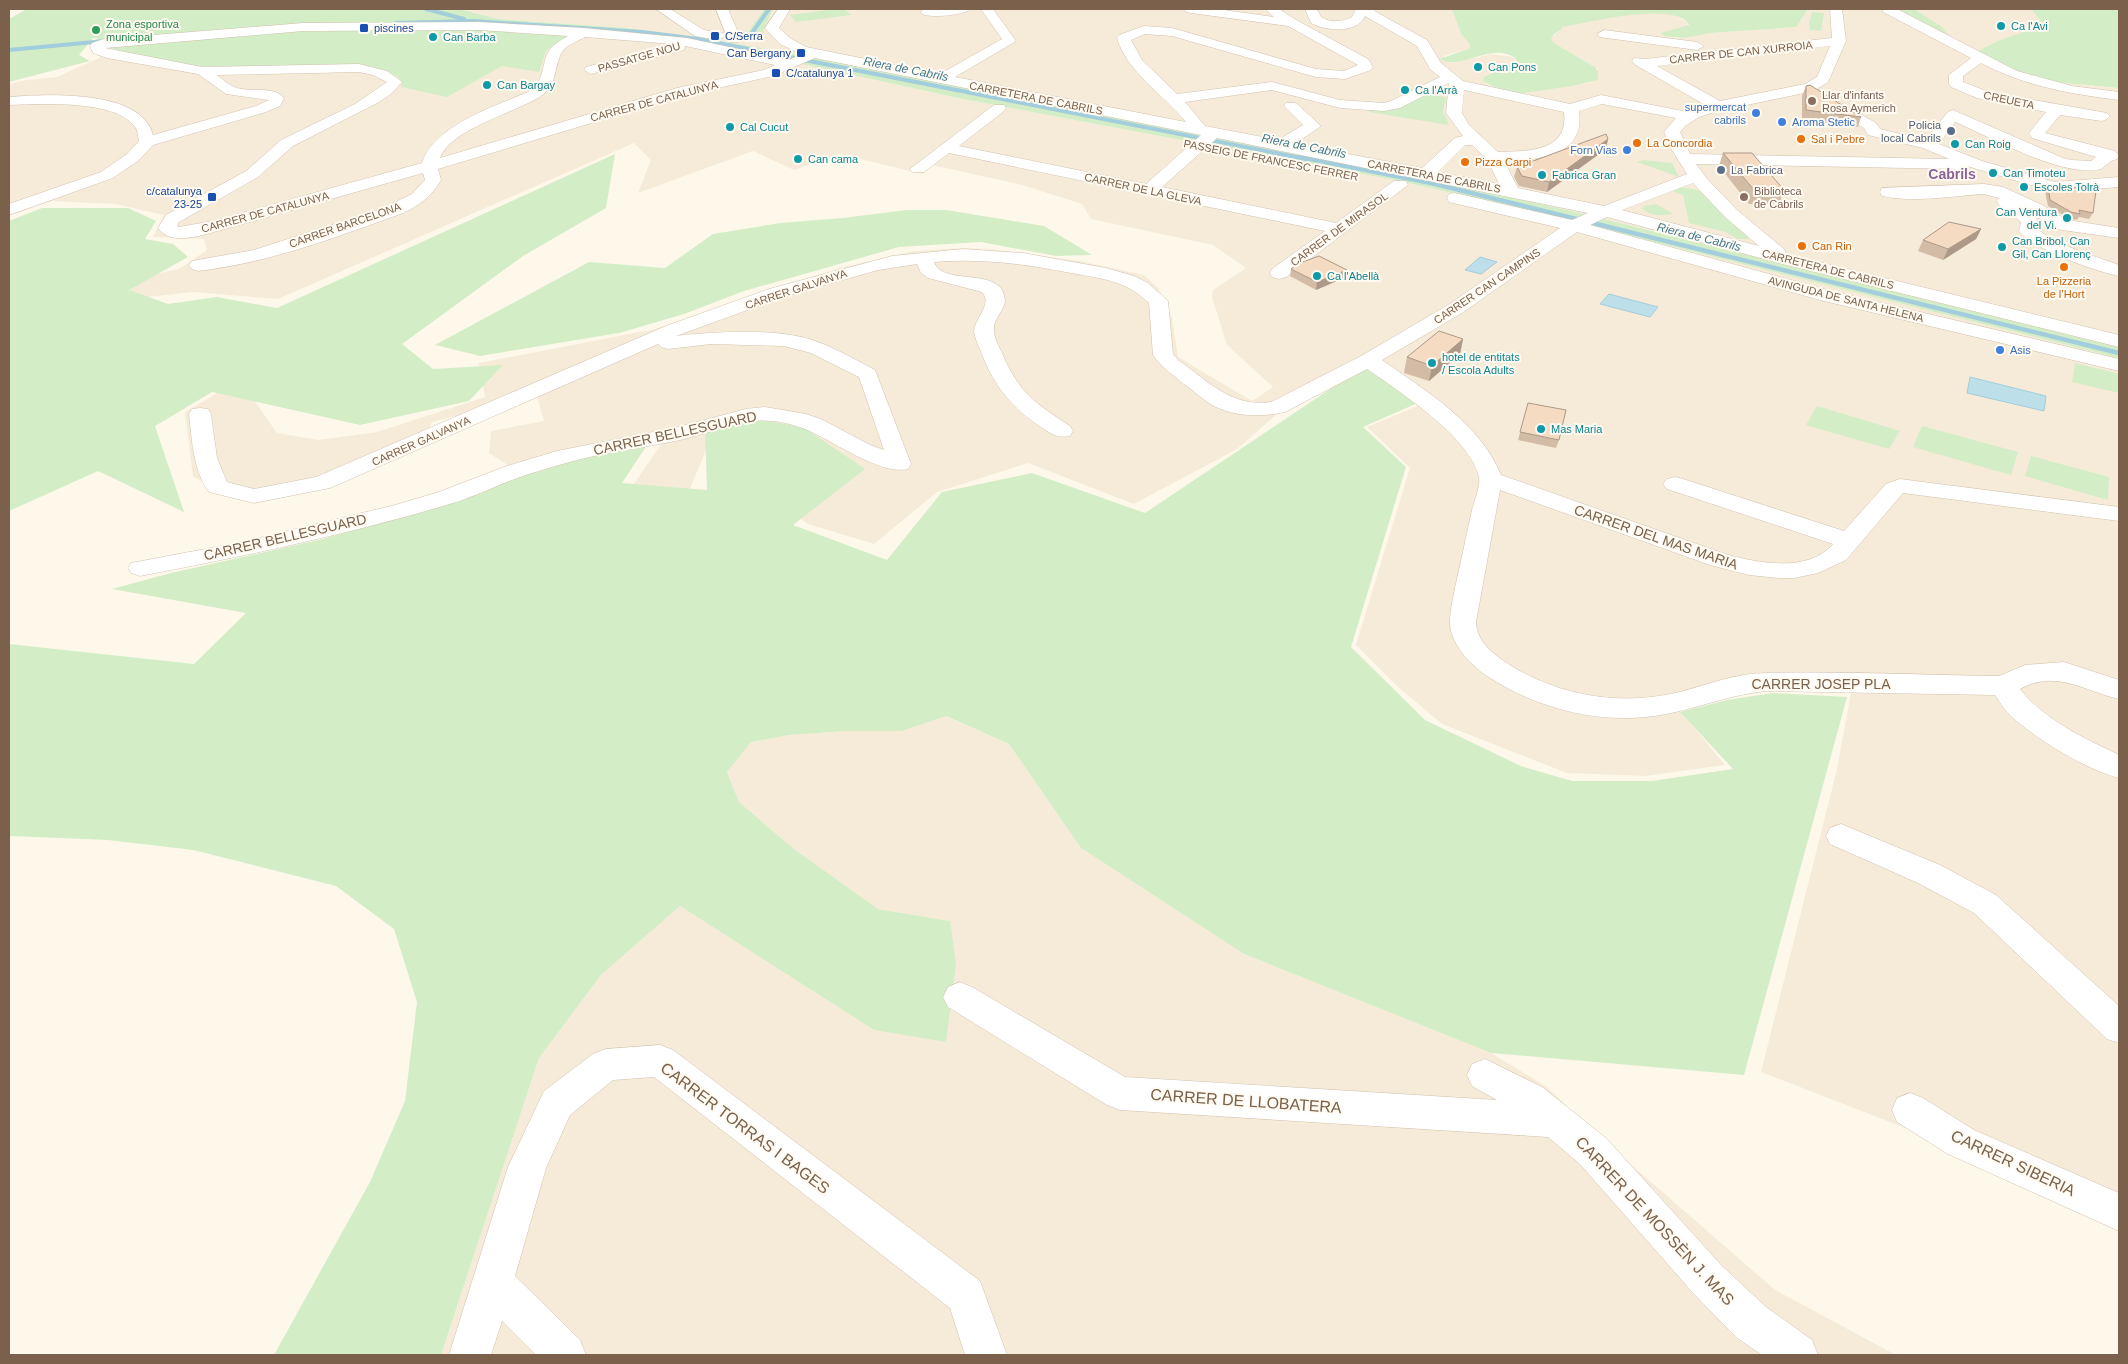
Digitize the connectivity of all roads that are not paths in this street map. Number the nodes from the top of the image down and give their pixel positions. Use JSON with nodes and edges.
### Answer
{"nodes":[{"id":1,"x":662,"y":9,"type":"edge"},
{"id":2,"x":722,"y":9,"type":"edge"},
{"id":3,"x":784,"y":9,"type":"edge"},
{"id":4,"x":965,"y":9,"type":"edge"},
{"id":5,"x":987,"y":9,"type":"edge"},
{"id":6,"x":1191,"y":9,"type":"edge"},
{"id":7,"x":1271,"y":9,"type":"edge"},
{"id":8,"x":1311,"y":9,"type":"edge"},
{"id":9,"x":1365,"y":9,"type":"edge"},
{"id":10,"x":1836,"y":9,"type":"edge"},
{"id":11,"x":1888,"y":9,"type":"edge"},
{"id":12,"x":927,"y":13,"type":"dead end"},
{"id":13,"x":1292,"y":24,"type":"junction"},
{"id":14,"x":584,"y":32,"type":"junction"},
{"id":15,"x":1604,"y":34,"type":"dead end"},
{"id":16,"x":734,"y":39,"type":"junction"},
{"id":17,"x":1839,"y":41,"type":"junction"},
{"id":18,"x":687,"y":42,"type":"junction"},
{"id":19,"x":750,"y":42,"type":"dead end"},
{"id":20,"x":767,"y":45,"type":"dead end"},
{"id":21,"x":1621,"y":51,"type":"dead end"},
{"id":22,"x":1745,"y":51,"type":"junction"},
{"id":23,"x":801,"y":57,"type":"junction"},
{"id":24,"x":1979,"y":58,"type":"junction"},
{"id":25,"x":1642,"y":62,"type":"junction"},
{"id":26,"x":591,"y":70,"type":"dead end"},
{"id":27,"x":202,"y":71,"type":"junction"},
{"id":28,"x":942,"y":79,"type":"junction"},
{"id":29,"x":1452,"y":79,"type":"junction"},
{"id":30,"x":1810,"y":88,"type":"junction"},
{"id":31,"x":2119,"y":96,"type":"edge"},
{"id":32,"x":1174,"y":99,"type":"junction"},
{"id":33,"x":9,"y":101,"type":"edge"},
{"id":34,"x":974,"y":104,"type":"dead end"},
{"id":35,"x":1291,"y":106,"type":"dead end"},
{"id":36,"x":1718,"y":106,"type":"junction"},
{"id":37,"x":998,"y":108,"type":"junction"},
{"id":38,"x":1571,"y":109,"type":"junction"},
{"id":39,"x":2054,"y":110,"type":"junction"},
{"id":40,"x":1017,"y":112,"type":"dead end"},
{"id":41,"x":1687,"y":116,"type":"junction"},
{"id":42,"x":2102,"y":116,"type":"dead end"},
{"id":43,"x":1206,"y":139,"type":"junction"},
{"id":44,"x":1476,"y":140,"type":"junction"},
{"id":45,"x":147,"y":142,"type":"junction"},
{"id":46,"x":1178,"y":142,"type":"dead end"},
{"id":47,"x":1928,"y":145,"type":"junction"},
{"id":48,"x":1280,"y":146,"type":"junction"},
{"id":49,"x":946,"y":148,"type":"junction"},
{"id":50,"x":1494,"y":157,"type":"junction"},
{"id":51,"x":2114,"y":158,"type":"edge"},
{"id":52,"x":1685,"y":159,"type":"junction"},
{"id":53,"x":429,"y":166,"type":"junction"},
{"id":54,"x":1989,"y":166,"type":"junction"},
{"id":55,"x":918,"y":169,"type":"dead end"},
{"id":56,"x":1426,"y":174,"type":"junction"},
{"id":57,"x":1695,"y":179,"type":"junction"},
{"id":58,"x":1380,"y":181,"type":"dead end"},
{"id":59,"x":2119,"y":182,"type":"edge"},
{"id":60,"x":1400,"y":185,"type":"junction"},
{"id":61,"x":1419,"y":189,"type":"dead end"},
{"id":62,"x":1150,"y":190,"type":"junction"},
{"id":63,"x":1511,"y":191,"type":"junction"},
{"id":64,"x":1888,"y":192,"type":"dead end"},
{"id":65,"x":1997,"y":192,"type":"junction"},
{"id":66,"x":1438,"y":194,"type":"dead end"},
{"id":67,"x":9,"y":210,"type":"edge"},
{"id":68,"x":1602,"y":213,"type":"junction"},
{"id":69,"x":2100,"y":214,"type":"dead end"},
{"id":70,"x":2119,"y":217,"type":"edge"},
{"id":71,"x":1577,"y":225,"type":"junction"},
{"id":72,"x":1340,"y":229,"type":"junction"},
{"id":73,"x":2119,"y":233,"type":"edge"},
{"id":74,"x":924,"y":258,"type":"junction"},
{"id":75,"x":1785,"y":259,"type":"junction"},
{"id":76,"x":2099,"y":263,"type":"junction"},
{"id":77,"x":198,"y":265,"type":"dead end"},
{"id":78,"x":2119,"y":265,"type":"edge"},
{"id":79,"x":2119,"y":271,"type":"edge"},
{"id":80,"x":1279,"y":273,"type":"dead end"},
{"id":81,"x":663,"y":334,"type":"junction"},
{"id":82,"x":2119,"y":341,"type":"edge"},
{"id":83,"x":1368,"y":360,"type":"junction"},
{"id":84,"x":2119,"y":365,"type":"edge"},
{"id":85,"x":200,"y":414,"type":"dead end"},
{"id":86,"x":1062,"y":431,"type":"dead end"},
{"id":87,"x":1492,"y":479,"type":"junction"},
{"id":88,"x":1675,"y":484,"type":"dead end"},
{"id":89,"x":2119,"y":514,"type":"edge"},
{"id":90,"x":1849,"y":541,"type":"junction"},
{"id":91,"x":140,"y":568,"type":"dead end"},
{"id":92,"x":2003,"y":686,"type":"junction"},
{"id":93,"x":2119,"y":690,"type":"edge"},
{"id":94,"x":2119,"y":767,"type":"edge"},
{"id":95,"x":1841,"y":836,"type":"dead end"},
{"id":96,"x":960,"y":997,"type":"dead end"},
{"id":97,"x":2119,"y":1028,"type":"edge"},
{"id":98,"x":1485,"y":1075,"type":"dead end"},
{"id":99,"x":1910,"y":1110,"type":"dead end"},
{"id":100,"x":1558,"y":1121,"type":"junction"},
{"id":101,"x":2119,"y":1212,"type":"edge"},
{"id":102,"x":493,"y":1283,"type":"junction"},
{"id":103,"x":470,"y":1355,"type":"edge"},
{"id":104,"x":565,"y":1355,"type":"edge"},
{"id":105,"x":986,"y":1355,"type":"edge"},
{"id":106,"x":1797,"y":1355,"type":"edge"}],
"edges":[{"from":1,"to":16,"type":"street"},
{"from":2,"to":16,"type":"street"},
{"from":3,"to":23,"type":"street","name":"CARRETERA DE CABRILS"},
{"from":4,"to":12,"type":"street"},
{"from":5,"to":28,"type":"street"},
{"from":6,"to":13,"type":"street"},
{"from":7,"to":13,"type":"street"},
{"from":8,"to":9,"type":"street"},
{"from":9,"to":29,"type":"street"},
{"from":10,"to":17,"type":"street"},
{"from":11,"to":24,"type":"street"},
{"from":13,"to":32,"type":"street"},
{"from":14,"to":18,"type":"street"},
{"from":14,"to":27,"type":"street"},
{"from":14,"to":53,"type":"street","name":"CARRER BARCELONA"},
{"from":15,"to":22,"type":"street"},
{"from":16,"to":19,"type":"street"},
{"from":17,"to":22,"type":"street","name":"CARRER DE CAN XURROIA"},
{"from":17,"to":30,"type":"street"},
{"from":18,"to":23,"type":"street"},
{"from":18,"to":26,"type":"street","name":"PASSATGE NOU"},
{"from":20,"to":23,"type":"street"},
{"from":21,"to":25,"type":"street"},
{"from":22,"to":25,"type":"street","name":"CARRER DE CAN XURROIA"},
{"from":23,"to":28,"type":"street","name":"CARRETERA DE CABRILS"},
{"from":23,"to":53,"type":"street","name":"CARRER DE CATALUNYA"},
{"from":24,"to":31,"type":"street"},
{"from":24,"to":39,"type":"street","name":"CREUETA"},
{"from":25,"to":36,"type":"street"},
{"from":27,"to":45,"type":"street"},
{"from":27,"to":53,"type":"street","name":"CARRER DE CATALUNYA"},
{"from":28,"to":43,"type":"street","name":"CARRETERA DE CABRILS"},
{"from":29,"to":32,"type":"street"},
{"from":29,"to":38,"type":"street"},
{"from":29,"to":44,"type":"street"},
{"from":30,"to":36,"type":"street"},
{"from":30,"to":47,"type":"street"},
{"from":32,"to":43,"type":"street"},
{"from":33,"to":45,"type":"street"},
{"from":34,"to":37,"type":"street"},
{"from":35,"to":48,"type":"street"},
{"from":36,"to":41,"type":"street"},
{"from":37,"to":40,"type":"street"},
{"from":37,"to":49,"type":"street"},
{"from":38,"to":41,"type":"street"},
{"from":38,"to":50,"type":"street"},
{"from":39,"to":42,"type":"street","name":"CREUETA"},
{"from":39,"to":51,"type":"street"},
{"from":41,"to":52,"type":"street"},
{"from":43,"to":46,"type":"street","name":"PASSEIG DE FRANCESC FERRER"},
{"from":43,"to":48,"type":"street","name":"CARRETERA DE CABRILS"},
{"from":43,"to":62,"type":"street"},
{"from":44,"to":50,"type":"street"},
{"from":44,"to":56,"type":"street"},
{"from":45,"to":67,"type":"street"},
{"from":47,"to":51,"type":"street"},
{"from":47,"to":54,"type":"street"},
{"from":48,"to":56,"type":"street","name":"CARRETERA DE CABRILS"},
{"from":49,"to":55,"type":"street"},
{"from":49,"to":62,"type":"street","name":"CARRER DE LA GLEVA"},
{"from":50,"to":63,"type":"street"},
{"from":52,"to":54,"type":"street"},
{"from":52,"to":57,"type":"street"},
{"from":53,"to":77,"type":"street","name":"CARRER BARCELONA"},
{"from":54,"to":59,"type":"street"},
{"from":54,"to":65,"type":"street"},
{"from":56,"to":63,"type":"street","name":"CARRETERA DE CABRILS"},
{"from":57,"to":68,"type":"street","name":"CARRER CAN CAMPINS"},
{"from":57,"to":75,"type":"street"},
{"from":58,"to":60,"type":"street"},
{"from":60,"to":61,"type":"street"},
{"from":60,"to":72,"type":"street","name":"CARRER DE MIRASOL"},
{"from":62,"to":72,"type":"street","name":"CARRER DE LA GLEVA"},
{"from":63,"to":68,"type":"street","name":"CARRETERA DE CABRILS"},
{"from":64,"to":65,"type":"street"},
{"from":65,"to":73,"type":"street"},
{"from":65,"to":76,"type":"street"},
{"from":66,"to":71,"type":"street"},
{"from":68,"to":71,"type":"street","name":"CARRER CAN CAMPINS"},
{"from":68,"to":75,"type":"street","name":"CARRETERA DE CABRILS"},
{"from":69,"to":70,"type":"street"},
{"from":71,"to":83,"type":"street","name":"CARRER CAN CAMPINS"},
{"from":71,"to":84,"type":"street","name":"AVINGUDA DE SANTA HELENA"},
{"from":72,"to":80,"type":"street","name":"CARRER DE MIRASOL"},
{"from":74,"to":81,"type":"street","name":"CARRER GALVANYA"},
{"from":74,"to":83,"type":"street","name":"CARRER GALVANYA"},
{"from":74,"to":86,"type":"street"},
{"from":75,"to":82,"type":"street","name":"CARRETERA DE CABRILS"},
{"from":76,"to":78,"type":"street"},
{"from":76,"to":79,"type":"street"},
{"from":81,"to":85,"type":"street","name":"CARRER GALVANYA"},
{"from":81,"to":91,"type":"street","name":"CARRER BELLESGUARD"},
{"from":83,"to":87,"type":"street"},
{"from":87,"to":90,"type":"street","name":"CARRER DEL MAS MARIA"},
{"from":87,"to":92,"type":"street","name":"CARRER JOSEP PLA"},
{"from":88,"to":90,"type":"street"},
{"from":89,"to":90,"type":"street","name":"CARRER DEL MAS MARIA"},
{"from":92,"to":93,"type":"street"},
{"from":92,"to":94,"type":"street"},
{"from":95,"to":97,"type":"street"},
{"from":96,"to":100,"type":"street","name":"CARRER DE LLOBATERA"},
{"from":98,"to":100,"type":"street","name":"CARRER DE MOSSÈN J. MAS"},
{"from":99,"to":101,"type":"street","name":"CARRER SIBERIA"},
{"from":100,"to":106,"type":"street","name":"CARRER DE MOSSÈN J. MAS"},
{"from":102,"to":103,"type":"street","name":"CARRER TORRAS I BAGES"},
{"from":102,"to":104,"type":"street"},
{"from":102,"to":105,"type":"street","name":"CARRER TORRAS I BAGES"}]}
